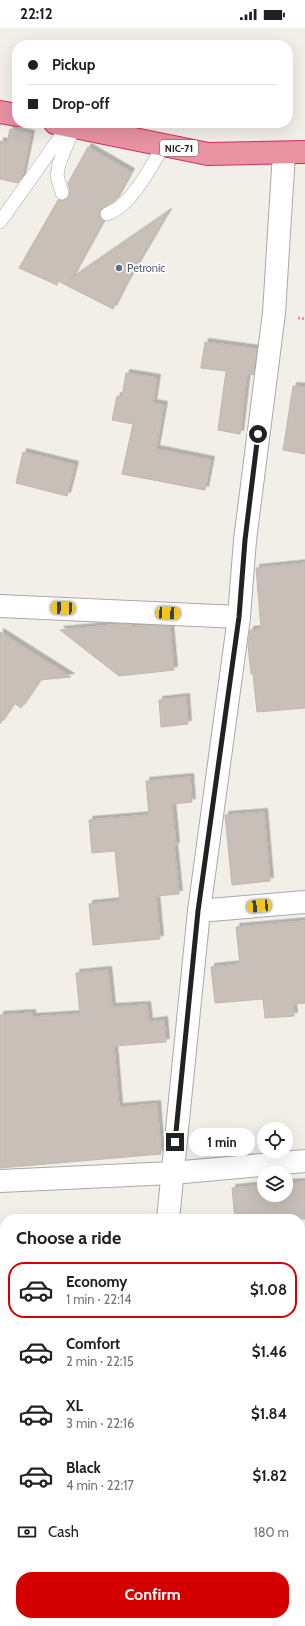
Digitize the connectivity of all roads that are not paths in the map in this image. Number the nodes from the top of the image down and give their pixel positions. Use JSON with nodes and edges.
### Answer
{"nodes":[{"id":1,"x":0,"y":112,"type":"edge"},
{"id":2,"x":12,"y":114,"type":"edge"},
{"id":3,"x":64,"y":128,"type":"edge"},
{"id":4,"x":65,"y":128,"type":"edge"},
{"id":5,"x":81,"y":128,"type":"edge"},
{"id":6,"x":164,"y":145,"type":"junction"},
{"id":7,"x":305,"y":152,"type":"edge"},
{"id":8,"x":284,"y":153,"type":"junction"},
{"id":9,"x":62,"y":193,"type":"dead end"},
{"id":10,"x":107,"y":214,"type":"dead end"},
{"id":11,"x":0,"y":222,"type":"edge"},
{"id":12,"x":0,"y":606,"type":"edge"},
{"id":13,"x":239,"y":617,"type":"junction"},
{"id":14,"x":305,"y":902,"type":"edge"},
{"id":15,"x":198,"y":911,"type":"junction"},
{"id":16,"x":305,"y":1161,"type":"edge"},
{"id":17,"x":172,"y":1173,"type":"junction"},
{"id":18,"x":0,"y":1181,"type":"edge"},
{"id":19,"x":168,"y":1214,"type":"edge"}],
"edges":[{"from":1,"to":2,"type":"highway"},
{"from":3,"to":11,"type":"lane"},
{"from":4,"to":9,"type":"lane"},
{"from":5,"to":6,"type":"highway","number":"NIC-71"},
{"from":6,"to":8,"type":"highway","number":"NIC-71"},
{"from":6,"to":10,"type":"lane"},
{"from":7,"to":8,"type":"highway","number":"NIC-71"},
{"from":8,"to":13,"type":"street"},
{"from":12,"to":13,"type":"street"},
{"from":13,"to":15,"type":"street"},
{"from":14,"to":15,"type":"street"},
{"from":15,"to":17,"type":"street"},
{"from":16,"to":17,"type":"street"},
{"from":17,"to":18,"type":"street"},
{"from":17,"to":19,"type":"street"}]}
